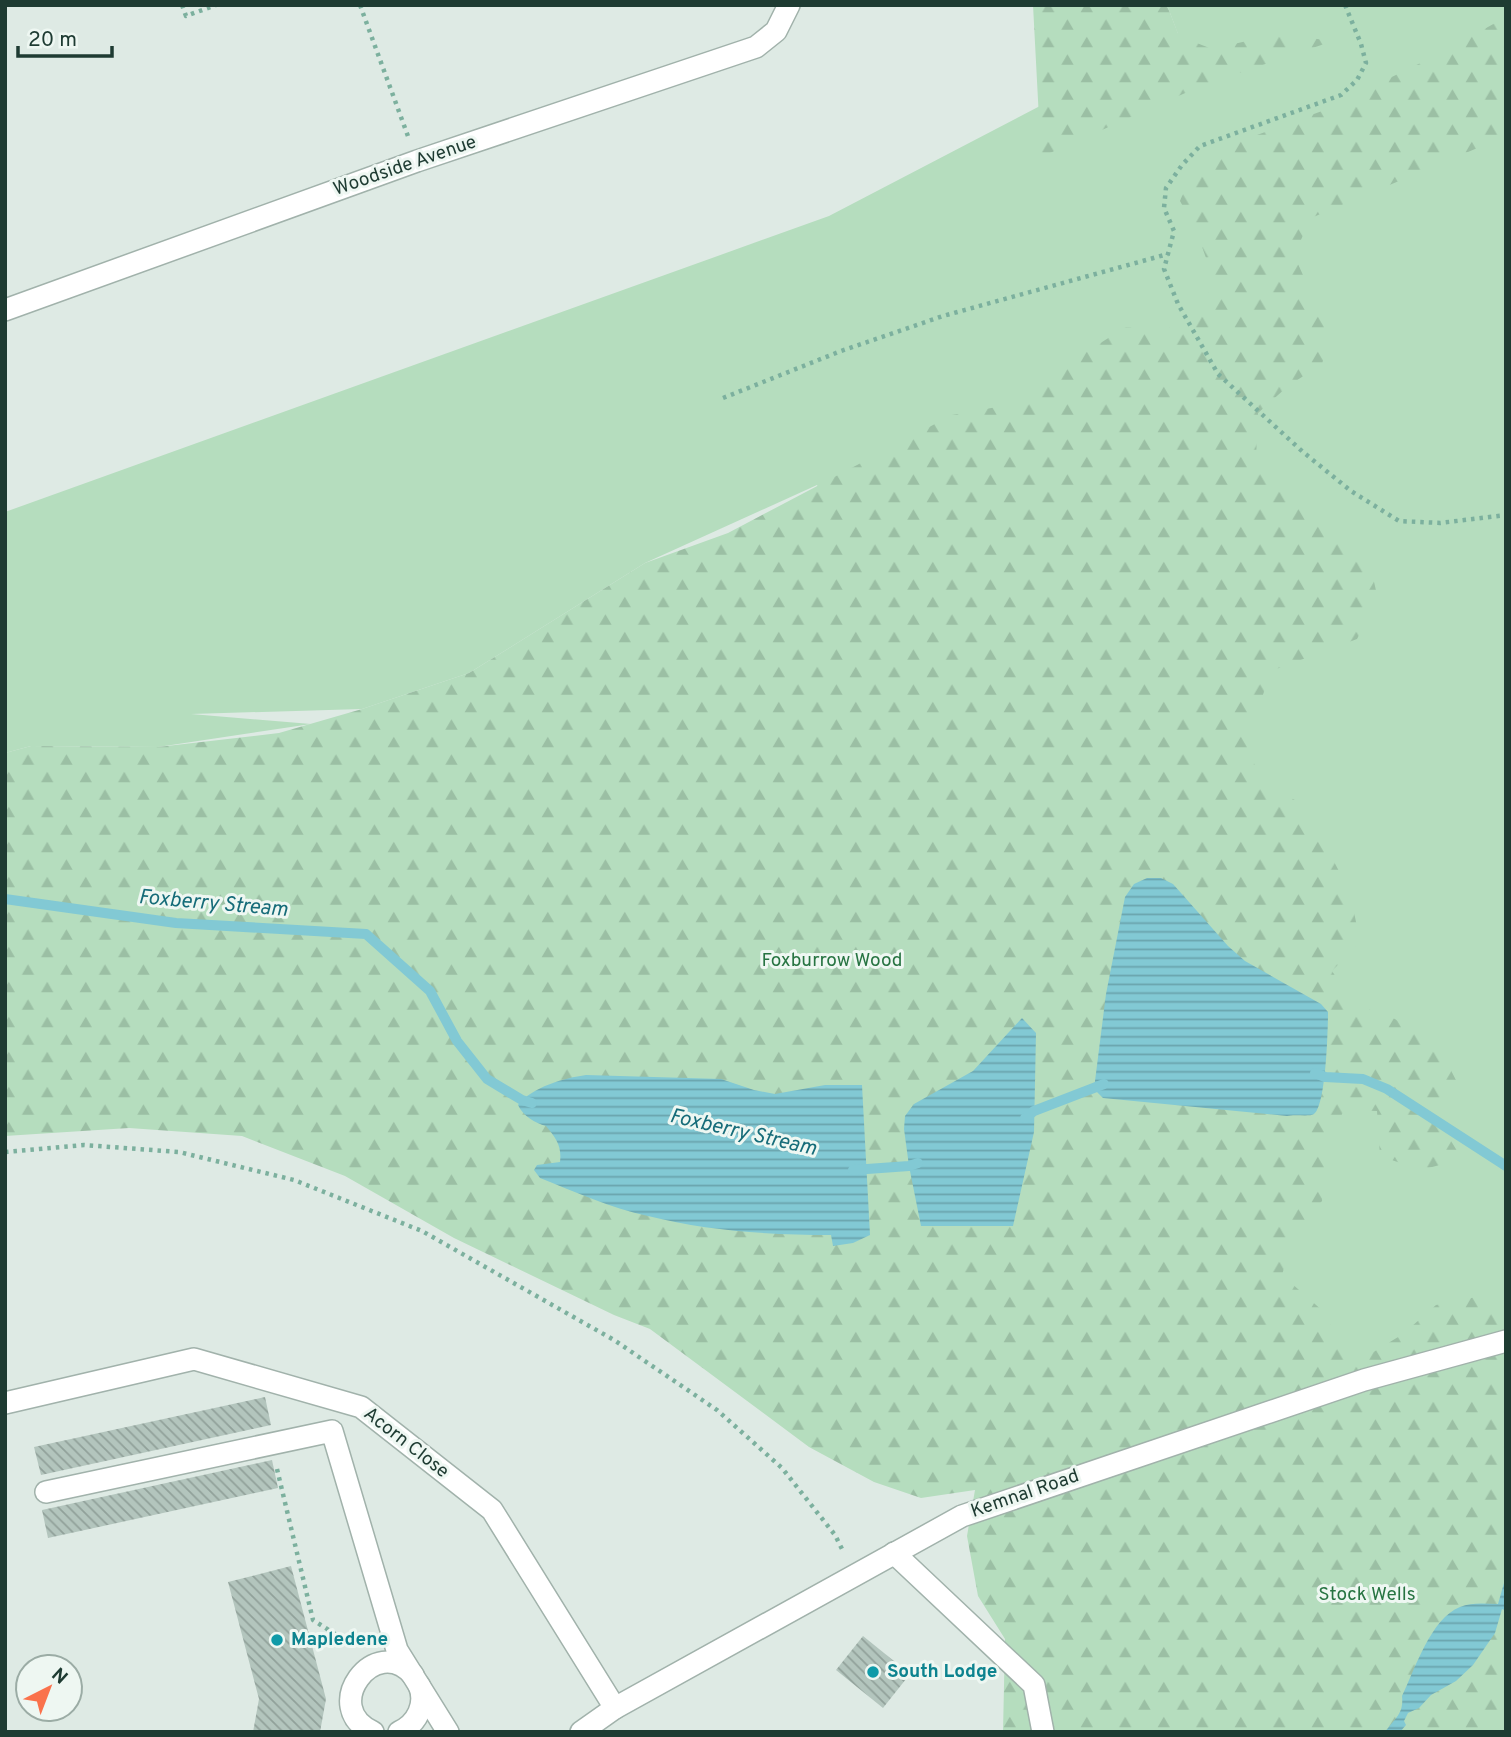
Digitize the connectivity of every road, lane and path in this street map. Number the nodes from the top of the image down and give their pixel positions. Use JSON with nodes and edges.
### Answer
{"nodes":[{"id":1,"x":182,"y":5,"type":"edge"},
{"id":2,"x":216,"y":5,"type":"edge"},
{"id":3,"x":360,"y":5,"type":"edge"},
{"id":4,"x":789,"y":5,"type":"edge"},
{"id":5,"x":1345,"y":5,"type":"edge"},
{"id":6,"x":417,"y":161,"type":"junction"},
{"id":7,"x":1169,"y":254,"type":"junction"},
{"id":8,"x":5,"y":310,"type":"edge"},
{"id":9,"x":723,"y":398,"type":"dead end"},
{"id":10,"x":1506,"y":515,"type":"edge"},
{"id":11,"x":5,"y":1152,"type":"edge"},
{"id":12,"x":1506,"y":1341,"type":"edge"},
{"id":13,"x":5,"y":1403,"type":"edge"},
{"id":14,"x":46,"y":1492,"type":"dead end"},
{"id":15,"x":284,"y":1500,"type":"dead end"},
{"id":16,"x":894,"y":1553,"type":"junction"},
{"id":17,"x":855,"y":1575,"type":"junction"},
{"id":18,"x":348,"y":1654,"type":"dead end"},
{"id":19,"x":416,"y":1680,"type":"junction"},
{"id":20,"x":615,"y":1708,"type":"junction"},
{"id":21,"x":373,"y":1732,"type":"edge"},
{"id":22,"x":399,"y":1732,"type":"edge"},
{"id":23,"x":448,"y":1732,"type":"edge"},
{"id":24,"x":581,"y":1732,"type":"edge"},
{"id":25,"x":1043,"y":1732,"type":"edge"}],
"edges":[{"from":1,"to":2,"type":"path"},
{"from":3,"to":6,"type":"path"},
{"from":4,"to":6,"type":"street","name":"Woodside Avenue"},
{"from":5,"to":7,"type":"path"},
{"from":6,"to":8,"type":"street","name":"Woodside Avenue"},
{"from":7,"to":9,"type":"path"},
{"from":7,"to":10,"type":"path"},
{"from":11,"to":17,"type":"path"},
{"from":12,"to":16,"type":"street","name":"Kemnal Road"},
{"from":13,"to":20,"type":"street","name":"Acorn Close"},
{"from":14,"to":19,"type":"street"},
{"from":15,"to":18,"type":"path"},
{"from":16,"to":17,"type":"street","name":"Kemnal Road"},
{"from":16,"to":25,"type":"street"},
{"from":17,"to":20,"type":"street","name":"Kemnal Road"},
{"from":19,"to":21,"type":"street"},
{"from":19,"to":22,"type":"street"},
{"from":19,"to":23,"type":"street"},
{"from":20,"to":24,"type":"street","name":"Kemnal Road"}]}
